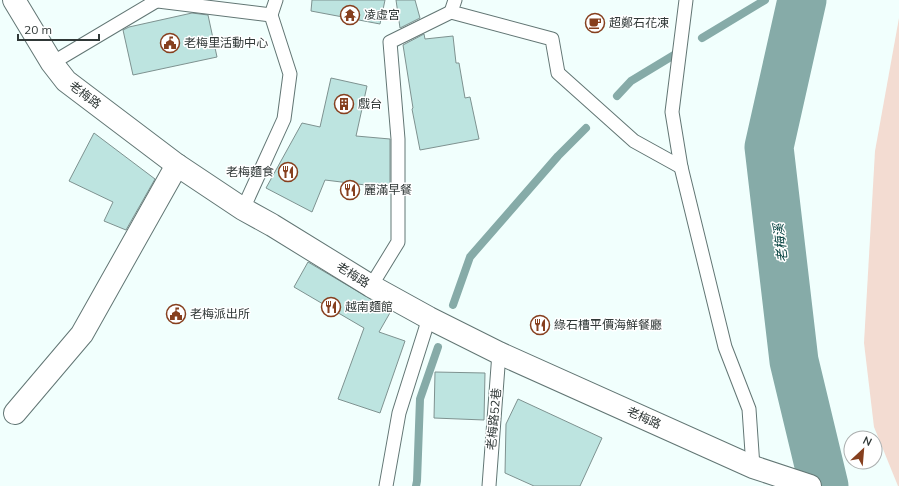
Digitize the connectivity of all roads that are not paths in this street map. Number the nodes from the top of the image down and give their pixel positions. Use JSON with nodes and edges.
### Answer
{"nodes":[{"id":1,"x":14,"y":0,"type":"edge"},
{"id":2,"x":158,"y":0,"type":"edge"},
{"id":3,"x":276,"y":0,"type":"edge"},
{"id":4,"x":686,"y":0,"type":"edge"},
{"id":5,"x":453,"y":6,"type":"edge"},
{"id":6,"x":272,"y":14,"type":"junction"},
{"id":7,"x":52,"y":63,"type":"junction"},
{"id":8,"x":177,"y":165,"type":"junction"},
{"id":9,"x":681,"y":167,"type":"junction"},
{"id":10,"x":243,"y":208,"type":"junction"},
{"id":11,"x":371,"y":286,"type":"junction"},
{"id":12,"x":429,"y":318,"type":"junction"},
{"id":13,"x":499,"y":353,"type":"junction"},
{"id":14,"x":15,"y":413,"type":"dead end"},
{"id":15,"x":753,"y":467,"type":"junction"},
{"id":16,"x":386,"y":486,"type":"edge"},
{"id":17,"x":489,"y":486,"type":"edge"},
{"id":18,"x":810,"y":486,"type":"edge"}],
"edges":[{"from":1,"to":7,"type":"street","name":"老梅路"},
{"from":2,"to":6,"type":"lane"},
{"from":2,"to":7,"type":"lane"},
{"from":3,"to":6,"type":"lane"},
{"from":4,"to":9,"type":"lane"},
{"from":5,"to":9,"type":"lane"},
{"from":5,"to":11,"type":"lane"},
{"from":6,"to":10,"type":"lane"},
{"from":7,"to":8,"type":"street","name":"老梅路"},
{"from":8,"to":10,"type":"street","name":"老梅路"},
{"from":8,"to":14,"type":"street"},
{"from":9,"to":15,"type":"lane"},
{"from":10,"to":11,"type":"street","name":"老梅路"},
{"from":11,"to":12,"type":"street","name":"老梅路"},
{"from":12,"to":13,"type":"street","name":"老梅路"},
{"from":12,"to":16,"type":"lane"},
{"from":13,"to":15,"type":"street","name":"老梅路"},
{"from":13,"to":17,"type":"lane","name":"老梅路52巷"},
{"from":15,"to":18,"type":"street","name":"老梅路"}]}
